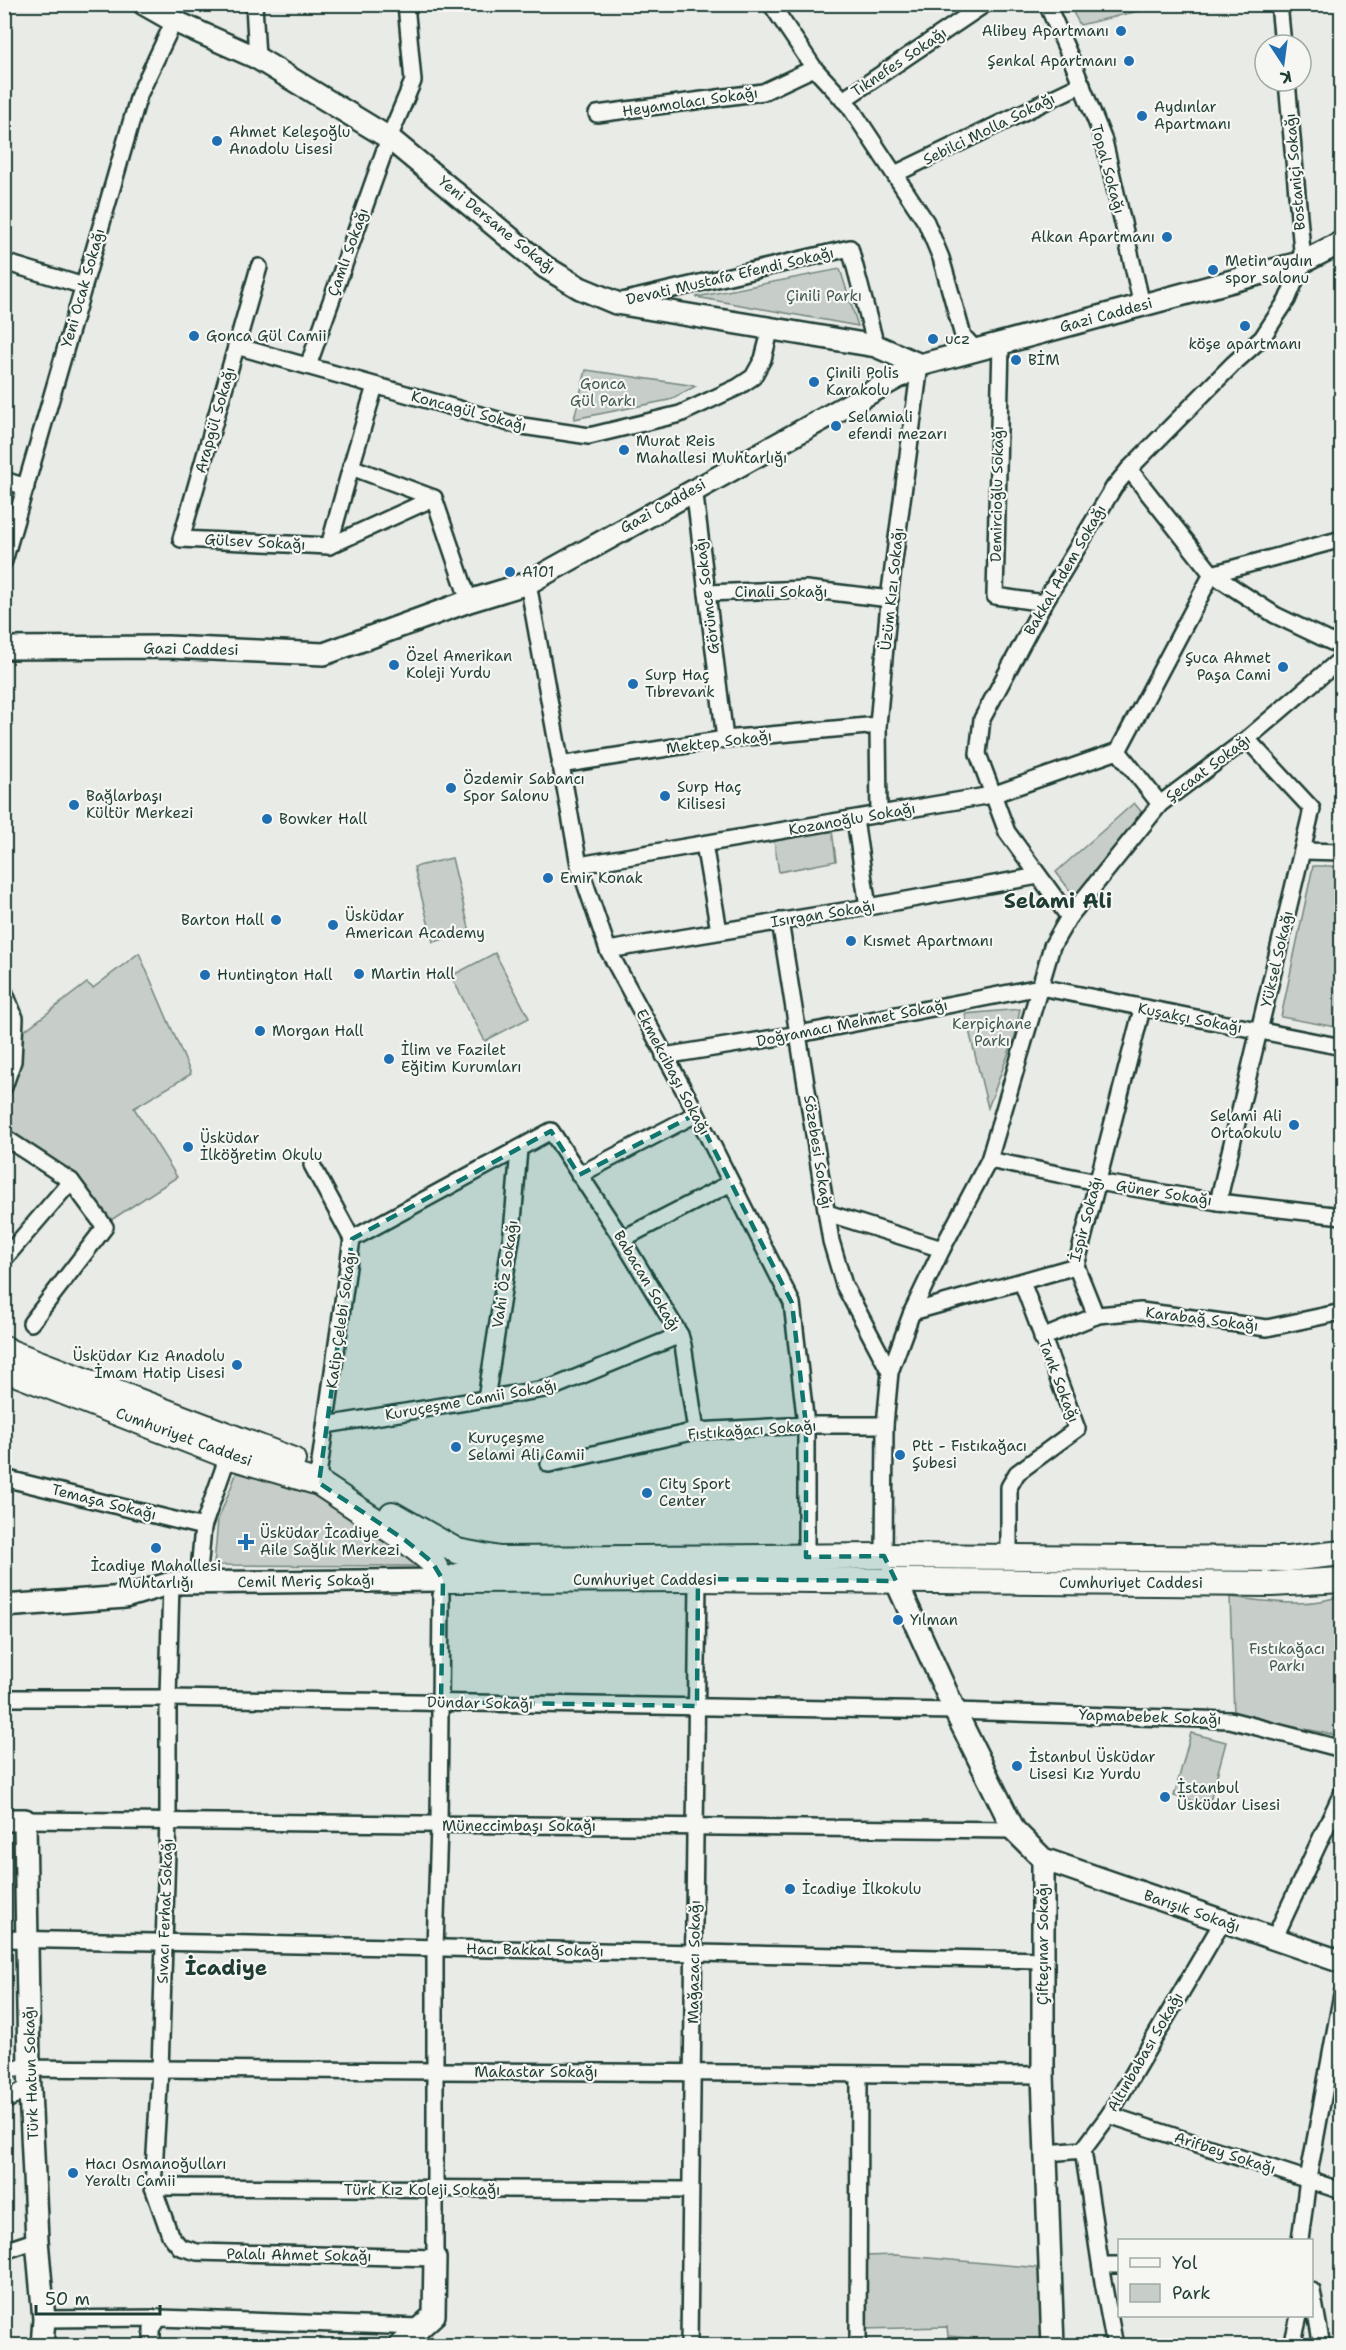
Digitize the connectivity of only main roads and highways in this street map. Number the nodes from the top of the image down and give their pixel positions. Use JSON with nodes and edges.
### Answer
{"nodes":[{"id":1,"x":6,"y":1358,"type":"edge"},
{"id":2,"x":319,"y":1476,"type":"junction"},
{"id":3,"x":1341,"y":1553,"type":"edge"},
{"id":4,"x":1341,"y":1580,"type":"edge"}],
"edges":[{"from":1,"to":2,"type":"main road","name":"Cumhuriyet Caddesi"},
{"from":1,"to":2,"type":"main road","name":"Cumhuriyet Caddesi"},
{"from":2,"to":3,"type":"main road","name":"Cumhuriyet Caddesi"},
{"from":2,"to":4,"type":"main road","name":"Cumhuriyet Caddesi"}]}
